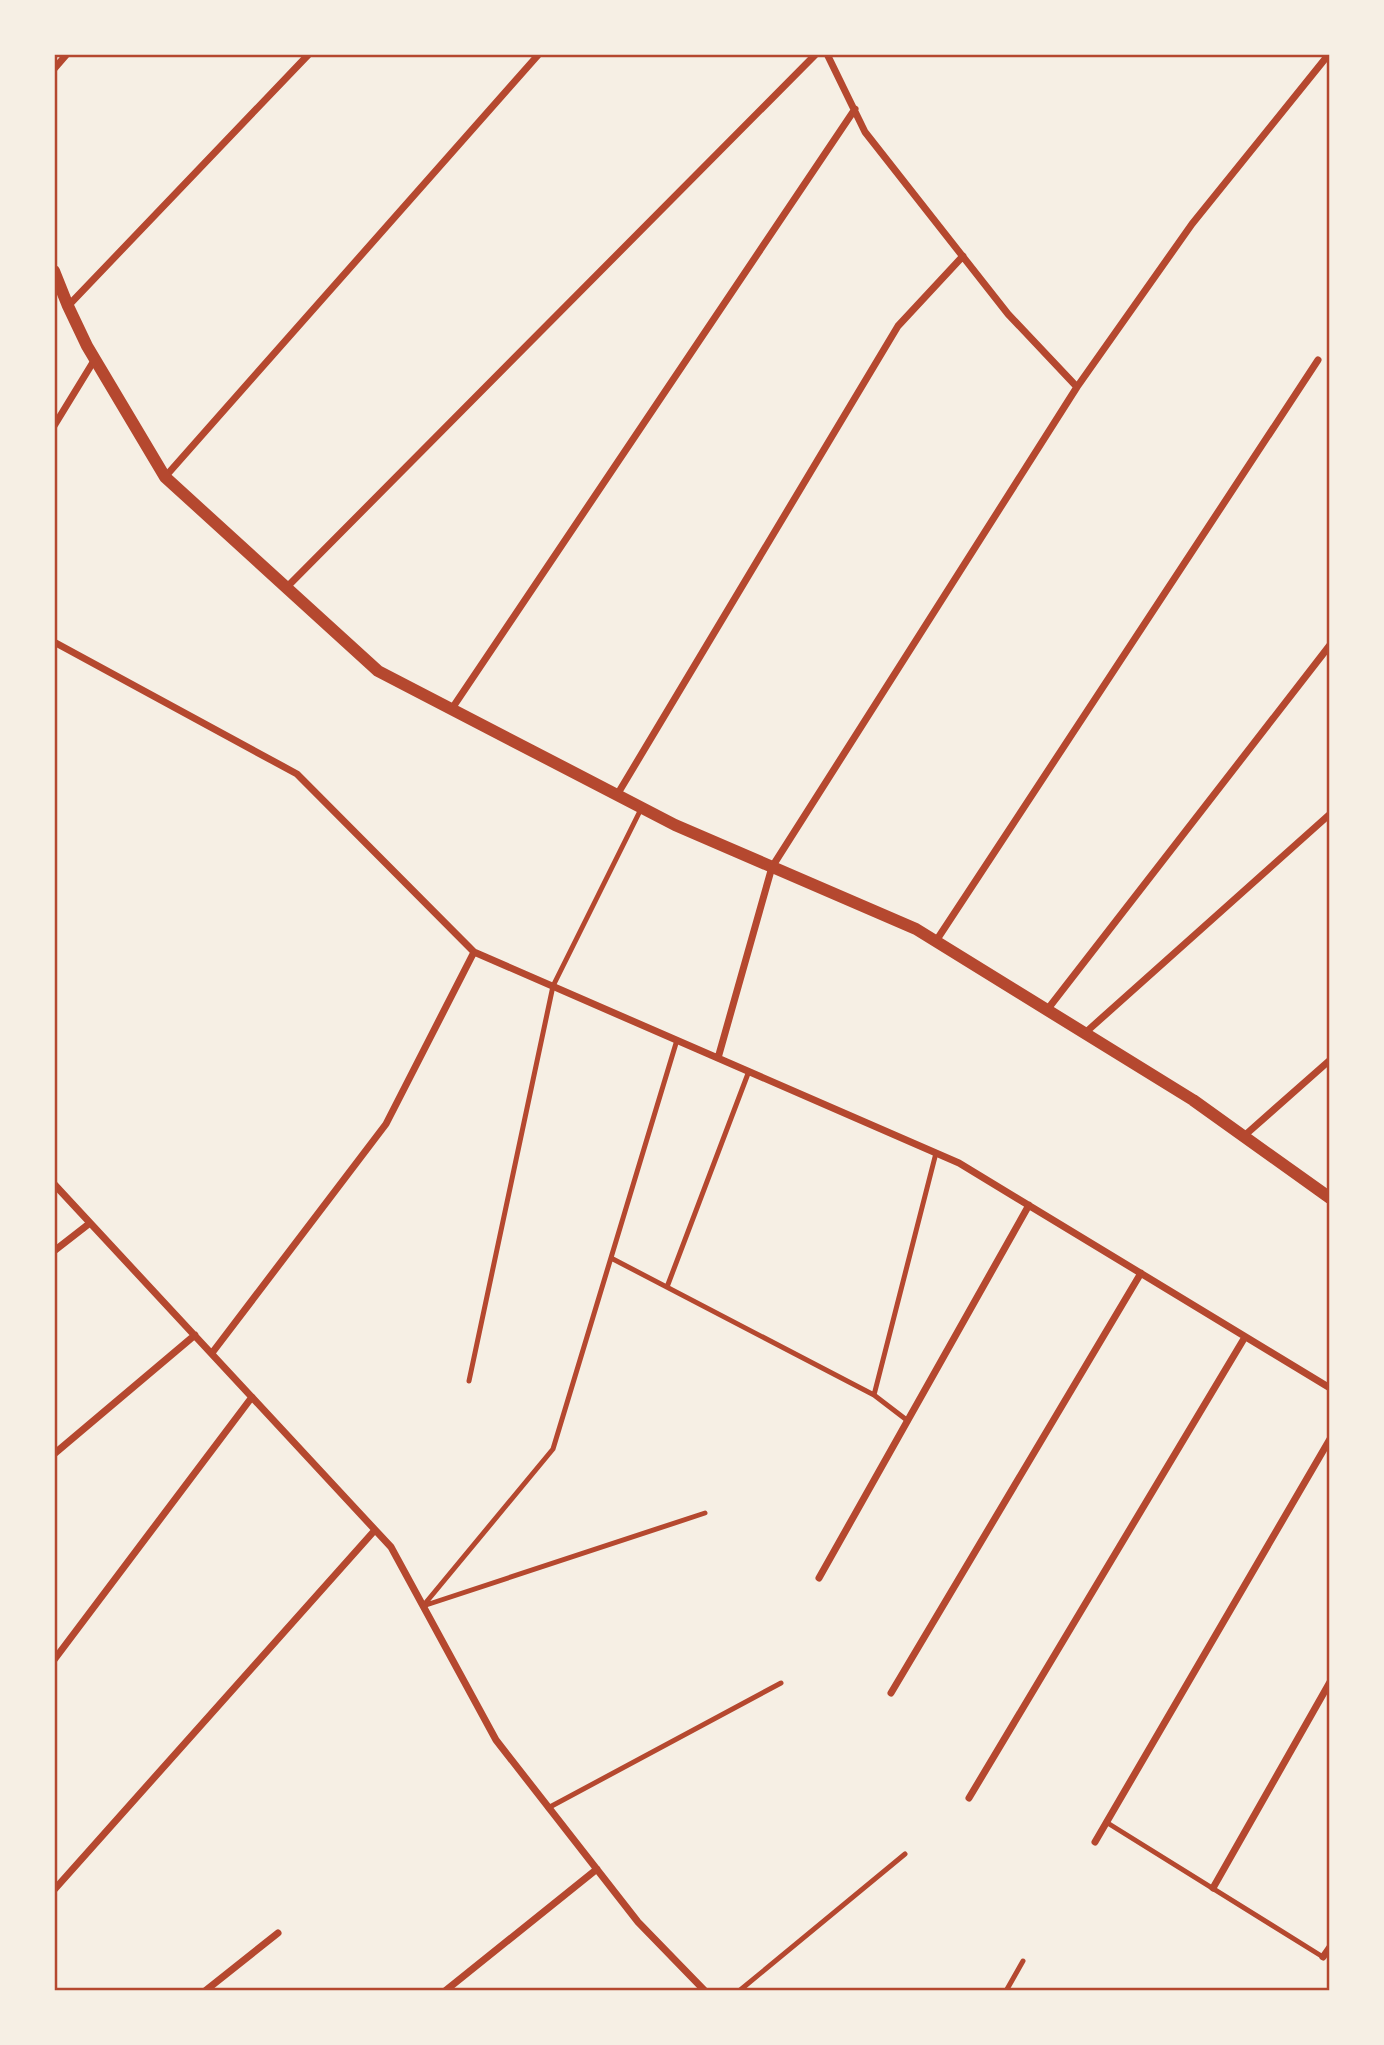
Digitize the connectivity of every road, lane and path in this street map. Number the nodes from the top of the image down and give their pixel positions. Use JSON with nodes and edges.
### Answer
{"nodes":[{"id":1,"x":67,"y":54,"type":"edge"},
{"id":2,"x":309,"y":54,"type":"edge"},
{"id":3,"x":539,"y":54,"type":"edge"},
{"id":4,"x":816,"y":54,"type":"edge"},
{"id":5,"x":827,"y":54,"type":"edge"},
{"id":6,"x":1329,"y":54,"type":"edge"},
{"id":7,"x":54,"y":69,"type":"edge"},
{"id":8,"x":855,"y":109,"type":"junction"},
{"id":9,"x":962,"y":256,"type":"junction"},
{"id":10,"x":54,"y":271,"type":"edge"},
{"id":11,"x":68,"y":306,"type":"junction"},
{"id":12,"x":94,"y":359,"type":"junction"},
{"id":13,"x":1318,"y":360,"type":"dead end"},
{"id":14,"x":1077,"y":387,"type":"junction"},
{"id":15,"x":54,"y":426,"type":"edge"},
{"id":16,"x":165,"y":477,"type":"junction"},
{"id":17,"x":286,"y":588,"type":"junction"},
{"id":18,"x":54,"y":642,"type":"edge"},
{"id":19,"x":1330,"y":645,"type":"edge"},
{"id":20,"x":451,"y":710,"type":"junction"},
{"id":21,"x":617,"y":795,"type":"junction"},
{"id":22,"x":641,"y":808,"type":"junction"},
{"id":23,"x":1330,"y":814,"type":"edge"},
{"id":24,"x":772,"y":867,"type":"junction"},
{"id":25,"x":936,"y":941,"type":"junction"},
{"id":26,"x":474,"y":952,"type":"junction"},
{"id":27,"x":553,"y":986,"type":"junction"},
{"id":28,"x":1047,"y":1010,"type":"junction"},
{"id":29,"x":1085,"y":1033,"type":"junction"},
{"id":30,"x":677,"y":1040,"type":"junction"},
{"id":31,"x":718,"y":1058,"type":"junction"},
{"id":32,"x":1330,"y":1060,"type":"edge"},
{"id":33,"x":749,"y":1071,"type":"junction"},
{"id":34,"x":1244,"y":1136,"type":"junction"},
{"id":35,"x":936,"y":1153,"type":"junction"},
{"id":36,"x":54,"y":1184,"type":"edge"},
{"id":37,"x":1330,"y":1198,"type":"edge"},
{"id":38,"x":1029,"y":1205,"type":"junction"},
{"id":39,"x":90,"y":1223,"type":"junction"},
{"id":40,"x":54,"y":1251,"type":"edge"},
{"id":41,"x":611,"y":1258,"type":"junction"},
{"id":42,"x":1141,"y":1273,"type":"junction"},
{"id":43,"x":667,"y":1287,"type":"junction"},
{"id":44,"x":195,"y":1335,"type":"junction"},
{"id":45,"x":1245,"y":1337,"type":"junction"},
{"id":46,"x":212,"y":1353,"type":"junction"},
{"id":47,"x":469,"y":1381,"type":"dead end"},
{"id":48,"x":1330,"y":1388,"type":"edge"},
{"id":49,"x":874,"y":1395,"type":"junction"},
{"id":50,"x":252,"y":1397,"type":"junction"},
{"id":51,"x":908,"y":1421,"type":"junction"},
{"id":52,"x":1330,"y":1439,"type":"edge"},
{"id":53,"x":54,"y":1454,"type":"edge"},
{"id":54,"x":705,"y":1513,"type":"dead end"},
{"id":55,"x":375,"y":1531,"type":"junction"},
{"id":56,"x":819,"y":1578,"type":"dead end"},
{"id":57,"x":423,"y":1606,"type":"junction"},
{"id":58,"x":54,"y":1660,"type":"edge"},
{"id":59,"x":1330,"y":1682,"type":"edge"},
{"id":60,"x":781,"y":1684,"type":"dead end"},
{"id":61,"x":891,"y":1693,"type":"dead end"},
{"id":62,"x":969,"y":1798,"type":"dead end"},
{"id":63,"x":548,"y":1808,"type":"junction"},
{"id":64,"x":1106,"y":1822,"type":"junction"},
{"id":65,"x":1095,"y":1842,"type":"dead end"},
{"id":66,"x":905,"y":1854,"type":"dead end"},
{"id":67,"x":597,"y":1869,"type":"junction"},
{"id":68,"x":1213,"y":1888,"type":"junction"},
{"id":69,"x":54,"y":1890,"type":"edge"},
{"id":70,"x":278,"y":1933,"type":"dead end"},
{"id":71,"x":1330,"y":1947,"type":"edge"},
{"id":72,"x":1323,"y":1957,"type":"joint"},
{"id":73,"x":1023,"y":1961,"type":"dead end"},
{"id":74,"x":205,"y":1991,"type":"edge"},
{"id":75,"x":445,"y":1991,"type":"edge"},
{"id":76,"x":705,"y":1991,"type":"edge"},
{"id":77,"x":739,"y":1991,"type":"edge"},
{"id":78,"x":1006,"y":1991,"type":"edge"}],
"edges":[{"from":1,"to":7,"type":"street"},
{"from":2,"to":11,"type":"street"},
{"from":3,"to":16,"type":"street"},
{"from":4,"to":17,"type":"street"},
{"from":5,"to":8,"type":"street"},
{"from":6,"to":14,"type":"street"},
{"from":8,"to":9,"type":"street"},
{"from":8,"to":20,"type":"street"},
{"from":9,"to":14,"type":"street"},
{"from":9,"to":21,"type":"street"},
{"from":10,"to":11,"type":"street"},
{"from":11,"to":12,"type":"street"},
{"from":12,"to":15,"type":"street"},
{"from":12,"to":16,"type":"street"},
{"from":13,"to":25,"type":"street"},
{"from":14,"to":24,"type":"street"},
{"from":16,"to":17,"type":"street"},
{"from":17,"to":20,"type":"street"},
{"from":18,"to":26,"type":"street"},
{"from":19,"to":28,"type":"street"},
{"from":20,"to":21,"type":"street"},
{"from":21,"to":22,"type":"street"},
{"from":22,"to":24,"type":"street"},
{"from":22,"to":27,"type":"lane"},
{"from":23,"to":29,"type":"street"},
{"from":24,"to":25,"type":"street"},
{"from":24,"to":31,"type":"street"},
{"from":25,"to":28,"type":"street"},
{"from":26,"to":27,"type":"street"},
{"from":26,"to":46,"type":"street"},
{"from":27,"to":30,"type":"street"},
{"from":27,"to":47,"type":"lane"},
{"from":28,"to":29,"type":"street"},
{"from":29,"to":34,"type":"street"},
{"from":30,"to":31,"type":"street"},
{"from":30,"to":41,"type":"lane"},
{"from":31,"to":33,"type":"street"},
{"from":32,"to":34,"type":"street"},
{"from":33,"to":35,"type":"street"},
{"from":33,"to":43,"type":"lane"},
{"from":34,"to":37,"type":"street"},
{"from":35,"to":38,"type":"street"},
{"from":35,"to":49,"type":"lane"},
{"from":36,"to":39,"type":"street"},
{"from":38,"to":42,"type":"street"},
{"from":38,"to":51,"type":"street"},
{"from":39,"to":40,"type":"street"},
{"from":39,"to":44,"type":"street"},
{"from":41,"to":43,"type":"lane"},
{"from":41,"to":57,"type":"lane"},
{"from":42,"to":45,"type":"street"},
{"from":42,"to":61,"type":"street"},
{"from":43,"to":49,"type":"lane"},
{"from":44,"to":46,"type":"street"},
{"from":44,"to":53,"type":"street"},
{"from":45,"to":48,"type":"street"},
{"from":45,"to":62,"type":"street"},
{"from":46,"to":50,"type":"street"},
{"from":49,"to":51,"type":"lane"},
{"from":50,"to":55,"type":"street"},
{"from":50,"to":58,"type":"street"},
{"from":51,"to":56,"type":"street"},
{"from":52,"to":64,"type":"street"},
{"from":54,"to":57,"type":"lane"},
{"from":55,"to":57,"type":"street"},
{"from":55,"to":69,"type":"street"},
{"from":57,"to":63,"type":"street"},
{"from":59,"to":68,"type":"street"},
{"from":60,"to":63,"type":"lane"},
{"from":63,"to":67,"type":"street"},
{"from":64,"to":65,"type":"street"},
{"from":64,"to":68,"type":"lane"},
{"from":66,"to":77,"type":"lane"},
{"from":67,"to":75,"type":"street"},
{"from":67,"to":76,"type":"street"},
{"from":68,"to":72,"type":"lane"},
{"from":70,"to":74,"type":"street"},
{"from":71,"to":72,"type":"street"},
{"from":73,"to":78,"type":"lane"}]}
